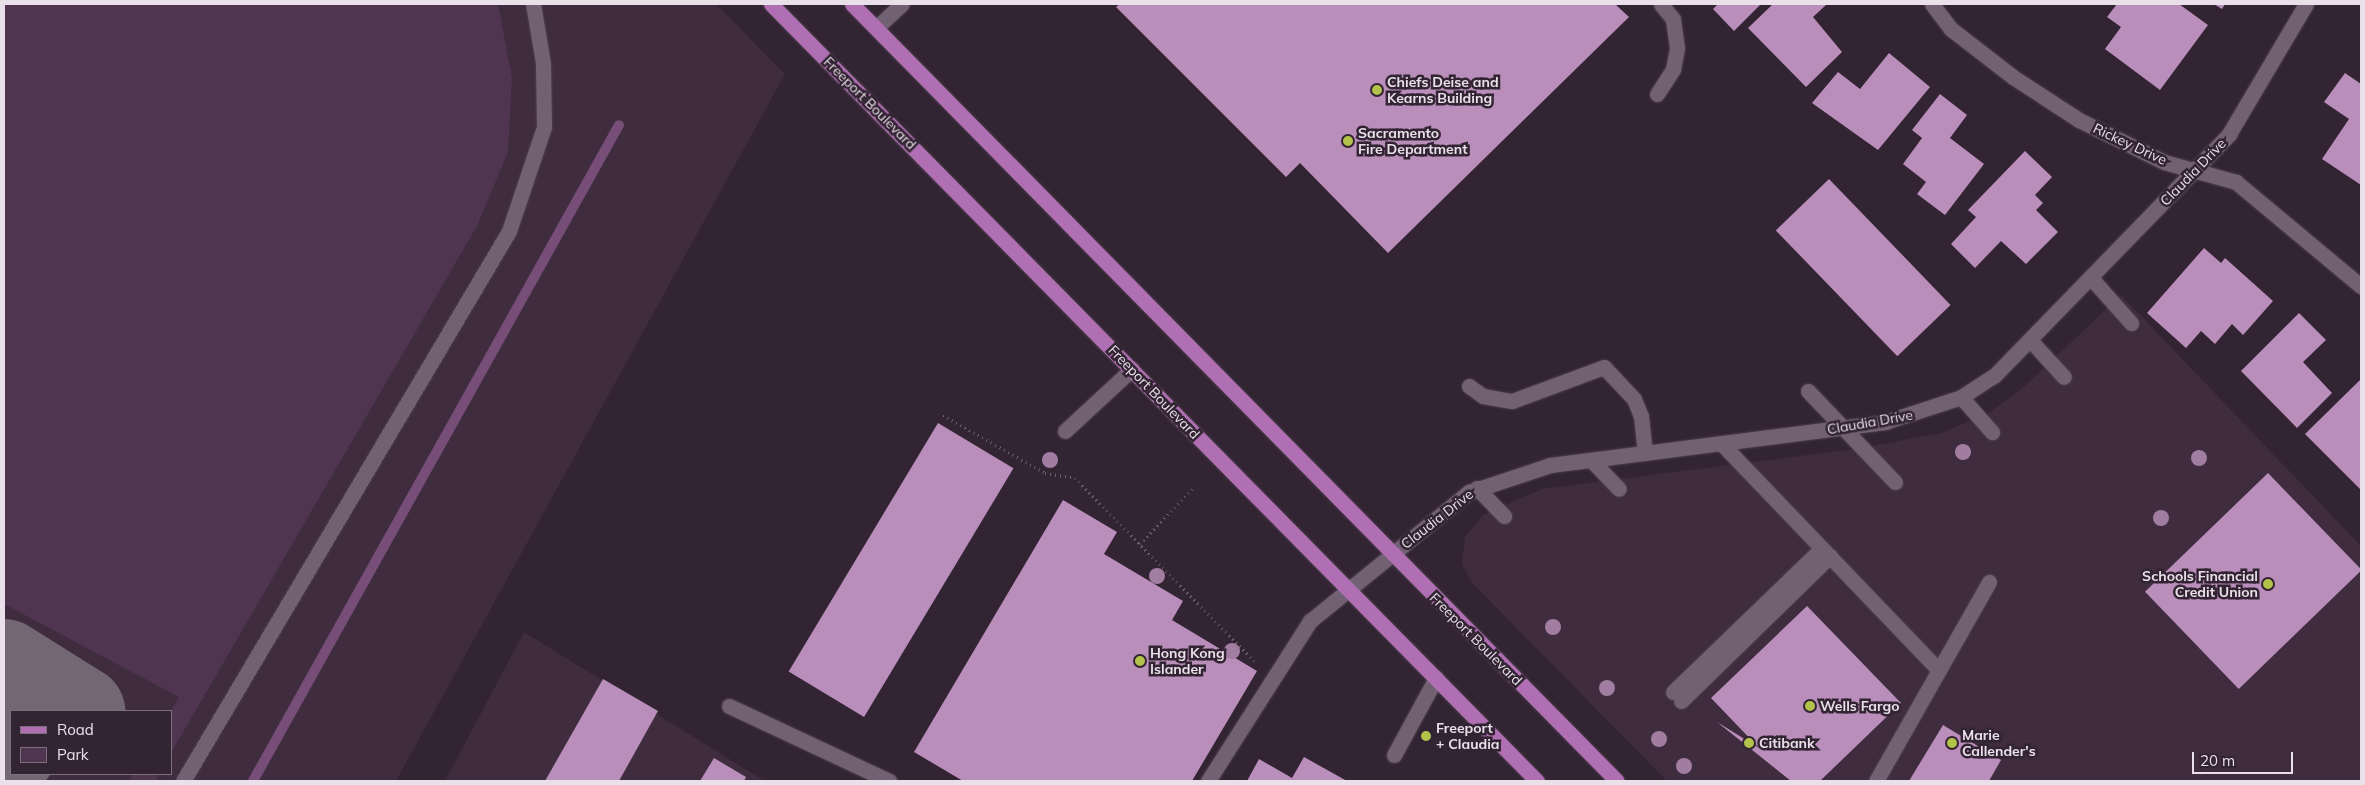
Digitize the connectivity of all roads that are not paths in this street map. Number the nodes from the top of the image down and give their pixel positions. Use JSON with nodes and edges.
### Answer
{"nodes":[{"id":1,"x":533,"y":4,"type":"edge"},
{"id":2,"x":771,"y":4,"type":"edge"},
{"id":3,"x":852,"y":4,"type":"edge"},
{"id":4,"x":902,"y":4,"type":"edge"},
{"id":5,"x":1661,"y":4,"type":"edge"},
{"id":6,"x":1932,"y":4,"type":"edge"},
{"id":7,"x":2306,"y":4,"type":"edge"},
{"id":8,"x":876,"y":28,"type":"junction"},
{"id":9,"x":1656,"y":94,"type":"dead end"},
{"id":10,"x":2197,"y":170,"type":"junction"},
{"id":11,"x":2092,"y":279,"type":"junction"},
{"id":12,"x":2361,"y":286,"type":"edge"},
{"id":13,"x":2132,"y":322,"type":"dead end"},
{"id":14,"x":2030,"y":340,"type":"junction"},
{"id":15,"x":1132,"y":369,"type":"junction"},
{"id":16,"x":2064,"y":377,"type":"dead end"},
{"id":17,"x":1470,"y":386,"type":"dead end"},
{"id":18,"x":1808,"y":391,"type":"dead end"},
{"id":19,"x":1961,"y":397,"type":"junction"},
{"id":20,"x":1844,"y":427,"type":"junction"},
{"id":21,"x":1065,"y":431,"type":"dead end"},
{"id":22,"x":1992,"y":432,"type":"dead end"},
{"id":23,"x":1721,"y":443,"type":"junction"},
{"id":24,"x":1645,"y":453,"type":"junction"},
{"id":25,"x":1591,"y":460,"type":"junction"},
{"id":26,"x":1896,"y":482,"type":"dead end"},
{"id":27,"x":1477,"y":488,"type":"junction"},
{"id":28,"x":1619,"y":489,"type":"dead end"},
{"id":29,"x":1504,"y":516,"type":"dead end"},
{"id":30,"x":1826,"y":552,"type":"junction"},
{"id":31,"x":1393,"y":554,"type":"junction"},
{"id":32,"x":1989,"y":582,"type":"dead end"},
{"id":33,"x":1350,"y":591,"type":"junction"},
{"id":34,"x":1939,"y":670,"type":"junction"},
{"id":35,"x":1436,"y":678,"type":"junction"},
{"id":36,"x":1677,"y":697,"type":"dead end"},
{"id":37,"x":729,"y":706,"type":"dead end"},
{"id":38,"x":1394,"y":754,"type":"dead end"},
{"id":39,"x":183,"y":781,"type":"edge"},
{"id":40,"x":889,"y":781,"type":"edge"},
{"id":41,"x":1208,"y":781,"type":"edge"},
{"id":42,"x":1537,"y":781,"type":"edge"},
{"id":43,"x":1618,"y":781,"type":"edge"},
{"id":44,"x":1876,"y":781,"type":"edge"}],
"edges":[{"from":1,"to":39,"type":"street"},
{"from":2,"to":15,"type":"main road","name":"Freeport Boulevard"},
{"from":3,"to":8,"type":"main road","name":"Freeport Boulevard"},
{"from":4,"to":8,"type":"street"},
{"from":5,"to":9,"type":"street"},
{"from":6,"to":10,"type":"street","name":"Rickey Drive"},
{"from":7,"to":10,"type":"street","name":"Claudia Drive"},
{"from":8,"to":31,"type":"main road","name":"Freeport Boulevard"},
{"from":10,"to":11,"type":"street","name":"Claudia Drive"},
{"from":10,"to":12,"type":"street","name":"Rickey Drive"},
{"from":11,"to":13,"type":"street"},
{"from":11,"to":14,"type":"street","name":"Claudia Drive"},
{"from":14,"to":16,"type":"street"},
{"from":14,"to":19,"type":"street","name":"Claudia Drive"},
{"from":15,"to":21,"type":"street"},
{"from":15,"to":33,"type":"main road","name":"Freeport Boulevard"},
{"from":17,"to":24,"type":"street"},
{"from":18,"to":20,"type":"street"},
{"from":19,"to":20,"type":"street","name":"Claudia Drive"},
{"from":19,"to":22,"type":"street"},
{"from":20,"to":23,"type":"street","name":"Claudia Drive"},
{"from":20,"to":26,"type":"street"},
{"from":23,"to":24,"type":"street","name":"Claudia Drive"},
{"from":23,"to":30,"type":"street"},
{"from":24,"to":25,"type":"street","name":"Claudia Drive"},
{"from":25,"to":27,"type":"street","name":"Claudia Drive"},
{"from":25,"to":28,"type":"street"},
{"from":27,"to":29,"type":"street"},
{"from":27,"to":31,"type":"street","name":"Claudia Drive"},
{"from":30,"to":34,"type":"street"},
{"from":30,"to":36,"type":"street"},
{"from":31,"to":33,"type":"street","name":"Claudia Drive"},
{"from":31,"to":43,"type":"main road","name":"Freeport Boulevard"},
{"from":32,"to":34,"type":"street"},
{"from":33,"to":35,"type":"main road","name":"Freeport Boulevard"},
{"from":33,"to":41,"type":"street","name":"Claudia Drive"},
{"from":34,"to":44,"type":"street"},
{"from":35,"to":38,"type":"street"},
{"from":35,"to":42,"type":"main road","name":"Freeport Boulevard"},
{"from":37,"to":40,"type":"street"}]}
